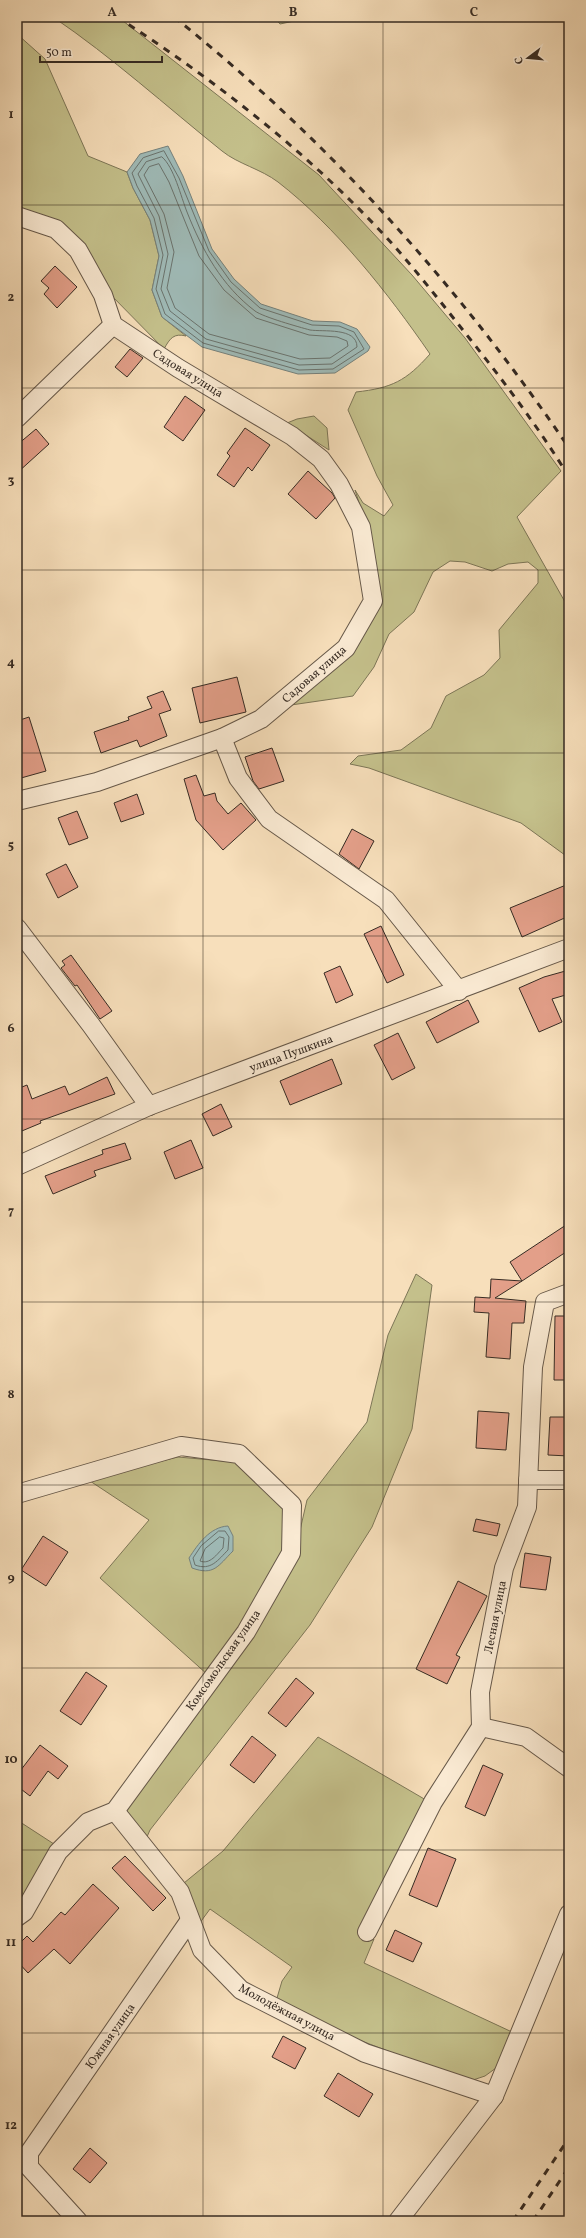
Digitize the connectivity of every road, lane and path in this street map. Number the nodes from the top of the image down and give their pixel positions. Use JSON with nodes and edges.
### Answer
{"nodes":[{"id":1,"x":17,"y":216,"type":"edge"},
{"id":2,"x":113,"y":325,"type":"junction"},
{"id":3,"x":17,"y":418,"type":"edge"},
{"id":4,"x":222,"y":738,"type":"junction"},
{"id":5,"x":17,"y":801,"type":"edge"},
{"id":6,"x":17,"y":928,"type":"edge"},
{"id":7,"x":569,"y":948,"type":"edge"},
{"id":8,"x":459,"y":991,"type":"junction"},
{"id":9,"x":149,"y":1106,"type":"junction"},
{"id":10,"x":17,"y":1166,"type":"edge"},
{"id":11,"x":569,"y":1293,"type":"edge"},
{"id":12,"x":528,"y":1480,"type":"junction"},
{"id":13,"x":569,"y":1480,"type":"edge"},
{"id":14,"x":17,"y":1494,"type":"edge"},
{"id":15,"x":481,"y":1727,"type":"junction"},
{"id":16,"x":569,"y":1768,"type":"edge"},
{"id":17,"x":115,"y":1811,"type":"junction"},
{"id":18,"x":569,"y":1914,"type":"edge"},
{"id":19,"x":17,"y":1917,"type":"edge"},
{"id":20,"x":190,"y":1920,"type":"junction"},
{"id":21,"x":367,"y":1932,"type":"dead end"},
{"id":22,"x":494,"y":2096,"type":"junction"},
{"id":23,"x":23,"y":2154,"type":"edge"},
{"id":24,"x":78,"y":2221,"type":"edge"},
{"id":25,"x":398,"y":2221,"type":"edge"}],
"edges":[{"from":1,"to":2,"type":"street"},
{"from":2,"to":3,"type":"street"},
{"from":2,"to":4,"type":"street","name":"Садовая улица"},
{"from":4,"to":5,"type":"street","name":"Садовая улица"},
{"from":4,"to":8,"type":"street"},
{"from":6,"to":9,"type":"street"},
{"from":7,"to":8,"type":"street","name":"улица Пушкина"},
{"from":8,"to":9,"type":"street","name":"улица Пушкина"},
{"from":9,"to":10,"type":"street","name":"улица Пушкина"},
{"from":11,"to":12,"type":"street","name":"Лесная улица"},
{"from":12,"to":13,"type":"street"},
{"from":12,"to":15,"type":"street","name":"Лесная улица"},
{"from":14,"to":17,"type":"street","name":"Комсомольская улица"},
{"from":15,"to":16,"type":"street"},
{"from":15,"to":21,"type":"street"},
{"from":17,"to":19,"type":"street"},
{"from":17,"to":20,"type":"street","name":"Молодёжная улица"},
{"from":18,"to":22,"type":"street"},
{"from":20,"to":22,"type":"street","name":"Молодёжная улица"},
{"from":20,"to":23,"type":"street","name":"Южная улица"},
{"from":22,"to":25,"type":"street"},
{"from":23,"to":24,"type":"street","name":"Южная улица"}]}
